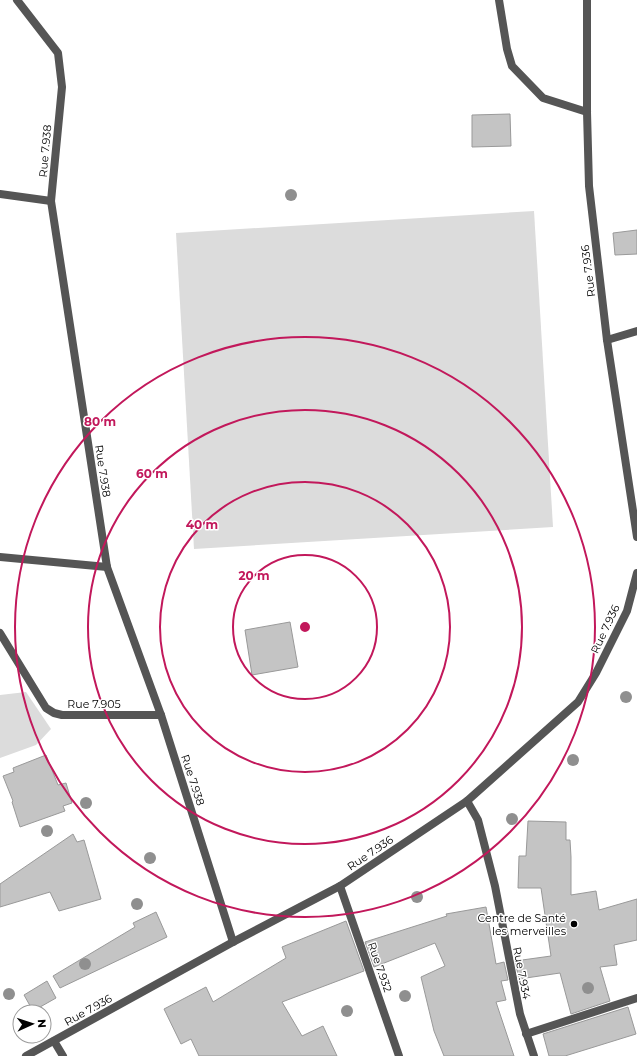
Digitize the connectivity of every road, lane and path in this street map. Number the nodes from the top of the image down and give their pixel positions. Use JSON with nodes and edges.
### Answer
{"nodes":[{"id":1,"x":17,"y":0,"type":"edge"},
{"id":2,"x":499,"y":0,"type":"edge"},
{"id":3,"x":587,"y":0,"type":"edge"},
{"id":4,"x":586,"y":112,"type":"junction"},
{"id":5,"x":0,"y":194,"type":"edge"},
{"id":6,"x":51,"y":201,"type":"junction"},
{"id":7,"x":637,"y":331,"type":"edge"},
{"id":8,"x":607,"y":340,"type":"junction"},
{"id":9,"x":637,"y":537,"type":"edge"},
{"id":10,"x":0,"y":558,"type":"edge"},
{"id":11,"x":107,"y":567,"type":"junction"},
{"id":12,"x":637,"y":573,"type":"edge"},
{"id":13,"x":0,"y":632,"type":"edge"},
{"id":14,"x":161,"y":715,"type":"junction"},
{"id":15,"x":467,"y":800,"type":"junction"},
{"id":16,"x":340,"y":886,"type":"junction"},
{"id":17,"x":233,"y":942,"type":"junction"},
{"id":18,"x":637,"y":998,"type":"edge"},
{"id":19,"x":526,"y":1034,"type":"junction"},
{"id":20,"x":54,"y":1041,"type":"junction"},
{"id":21,"x":26,"y":1056,"type":"edge"},
{"id":22,"x":63,"y":1056,"type":"edge"},
{"id":23,"x":399,"y":1056,"type":"edge"},
{"id":24,"x":534,"y":1056,"type":"edge"}],
"edges":[{"from":1,"to":6,"type":"street","name":"Rue 7.938"},
{"from":2,"to":4,"type":"street"},
{"from":3,"to":4,"type":"street","name":"Rue 7.936"},
{"from":4,"to":8,"type":"street","name":"Rue 7.936"},
{"from":5,"to":6,"type":"street"},
{"from":6,"to":11,"type":"street","name":"Rue 7.938"},
{"from":7,"to":8,"type":"street"},
{"from":8,"to":9,"type":"street","name":"Rue 7.936"},
{"from":10,"to":11,"type":"street"},
{"from":11,"to":14,"type":"street","name":"Rue 7.938"},
{"from":12,"to":15,"type":"street","name":"Rue 7.936"},
{"from":13,"to":14,"type":"street","name":"Rue 7.905"},
{"from":14,"to":17,"type":"street","name":"Rue 7.938"},
{"from":15,"to":16,"type":"street","name":"Rue 7.936"},
{"from":15,"to":19,"type":"street","name":"Rue 7.934"},
{"from":16,"to":17,"type":"street","name":"Rue 7.936"},
{"from":16,"to":23,"type":"street","name":"Rue 7.932"},
{"from":17,"to":20,"type":"street","name":"Rue 7.936"},
{"from":18,"to":19,"type":"street"},
{"from":19,"to":24,"type":"street","name":"Rue 7.934"},
{"from":20,"to":21,"type":"street","name":"Rue 7.936"},
{"from":20,"to":22,"type":"street"}]}
